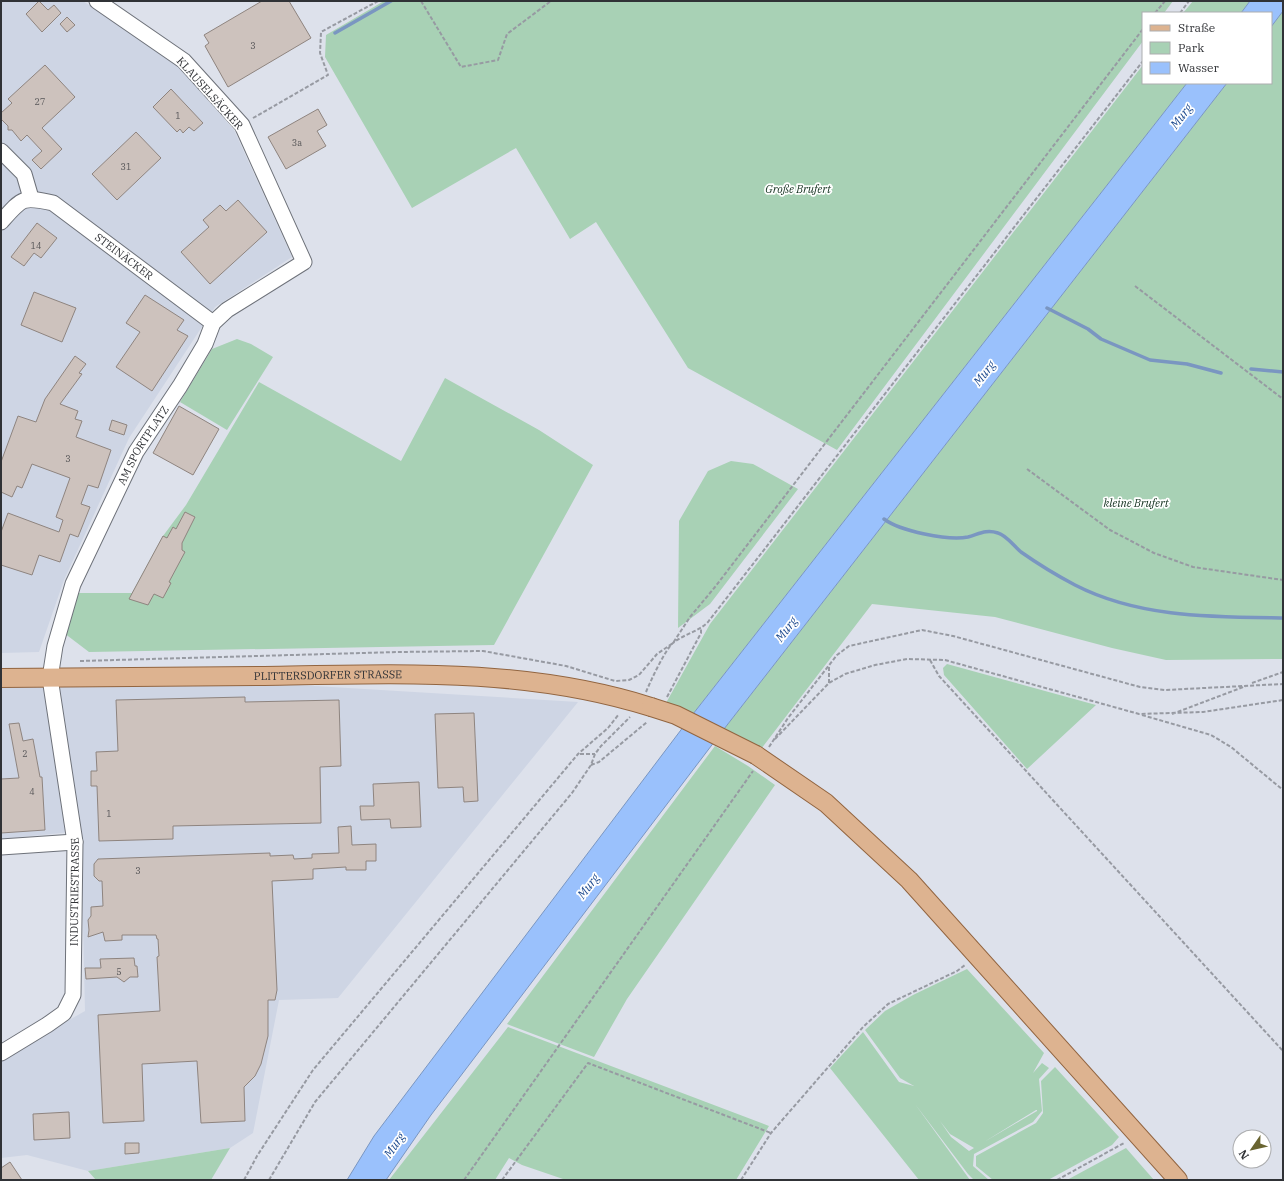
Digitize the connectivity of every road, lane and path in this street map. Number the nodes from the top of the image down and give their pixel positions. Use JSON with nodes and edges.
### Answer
{"nodes":[{"id":1,"x":97,"y":1,"type":"edge"},
{"id":2,"x":378,"y":1,"type":"edge"},
{"id":3,"x":421,"y":1,"type":"edge"},
{"id":4,"x":551,"y":1,"type":"edge"},
{"id":5,"x":1189,"y":1,"type":"edge"},
{"id":6,"x":1163,"y":2,"type":"edge"},
{"id":7,"x":1156,"y":12,"type":"edge"},
{"id":8,"x":1181,"y":12,"type":"edge"},
{"id":9,"x":1142,"y":30,"type":"edge"},
{"id":10,"x":1142,"y":62,"type":"edge"},
{"id":11,"x":242,"y":125,"type":"junction"},
{"id":12,"x":1,"y":151,"type":"edge"},
{"id":13,"x":31,"y":198,"type":"junction"},
{"id":14,"x":1,"y":222,"type":"edge"},
{"id":15,"x":304,"y":262,"type":"joint"},
{"id":16,"x":1135,"y":286,"type":"dead end"},
{"id":17,"x":213,"y":323,"type":"junction"},
{"id":18,"x":1283,"y":400,"type":"edge"},
{"id":19,"x":1027,"y":469,"type":"dead end"},
{"id":20,"x":1283,"y":580,"type":"edge"},
{"id":21,"x":673,"y":643,"type":"junction"},
{"id":22,"x":930,"y":660,"type":"junction"},
{"id":23,"x":829,"y":665,"type":"junction"},
{"id":24,"x":1283,"y":672,"type":"edge"},
{"id":25,"x":1,"y":678,"type":"edge"},
{"id":26,"x":50,"y":678,"type":"junction"},
{"id":27,"x":829,"y":683,"type":"junction"},
{"id":28,"x":1250,"y":684,"type":"junction"},
{"id":29,"x":1283,"y":684,"type":"edge"},
{"id":30,"x":649,"y":685,"type":"dead end"},
{"id":31,"x":1283,"y":700,"type":"edge"},
{"id":32,"x":634,"y":713,"type":"dead end"},
{"id":33,"x":1139,"y":714,"type":"junction"},
{"id":34,"x":1171,"y":714,"type":"junction"},
{"id":35,"x":608,"y":728,"type":"dead end"},
{"id":36,"x":578,"y":754,"type":"junction"},
{"id":37,"x":595,"y":754,"type":"junction"},
{"id":38,"x":756,"y":760,"type":"junction"},
{"id":39,"x":1283,"y":790,"type":"edge"},
{"id":40,"x":75,"y":842,"type":"junction"},
{"id":41,"x":1,"y":847,"type":"edge"},
{"id":42,"x":968,"y":963,"type":"dead end"},
{"id":43,"x":1283,"y":1051,"type":"edge"},
{"id":44,"x":1,"y":1053,"type":"edge"},
{"id":45,"x":771,"y":1134,"type":"junction"},
{"id":46,"x":1121,"y":1145,"type":"dead end"},
{"id":47,"x":244,"y":1180,"type":"edge"},
{"id":48,"x":269,"y":1180,"type":"edge"},
{"id":49,"x":464,"y":1180,"type":"edge"},
{"id":50,"x":502,"y":1180,"type":"edge"},
{"id":51,"x":741,"y":1180,"type":"edge"},
{"id":52,"x":1057,"y":1180,"type":"edge"},
{"id":53,"x":1178,"y":1180,"type":"edge"}],
"edges":[{"from":1,"to":11,"type":"street","name":"KLAUSELSÄCKER"},
{"from":2,"to":11,"type":"path"},
{"from":3,"to":4,"type":"path"},
{"from":5,"to":8,"type":"path"},
{"from":6,"to":7,"type":"path"},
{"from":9,"to":21,"type":"path"},
{"from":10,"to":21,"type":"path"},
{"from":11,"to":15,"type":"street","name":"KLAUSELSÄCKER"},
{"from":12,"to":13,"type":"street"},
{"from":13,"to":14,"type":"street"},
{"from":13,"to":17,"type":"street","name":"STEINÄCKER"},
{"from":15,"to":17,"type":"street","name":"AM SPORTPLATZ"},
{"from":16,"to":18,"type":"path"},
{"from":17,"to":26,"type":"street","name":"AM SPORTPLATZ"},
{"from":19,"to":20,"type":"path"},
{"from":21,"to":30,"type":"path"},
{"from":22,"to":27,"type":"path"},
{"from":22,"to":33,"type":"path"},
{"from":22,"to":43,"type":"path"},
{"from":23,"to":27,"type":"path"},
{"from":23,"to":27,"type":"path"},
{"from":23,"to":28,"type":"path"},
{"from":24,"to":28,"type":"path"},
{"from":25,"to":26,"type":"main road","name":"PLITTERSDORFER STRASSE"},
{"from":26,"to":38,"type":"main road","name":"PLITTERSDORFER STRASSE","bridge":true},
{"from":26,"to":40,"type":"street","name":"INDUSTRIESTRASSE"},
{"from":28,"to":29,"type":"path"},
{"from":28,"to":34,"type":"path"},
{"from":31,"to":34,"type":"path"},
{"from":32,"to":37,"type":"path"},
{"from":33,"to":34,"type":"path"},
{"from":33,"to":39,"type":"path"},
{"from":35,"to":36,"type":"path"},
{"from":36,"to":37,"type":"path"},
{"from":36,"to":47,"type":"path"},
{"from":37,"to":48,"type":"path"},
{"from":38,"to":49,"type":"path"},
{"from":38,"to":53,"type":"main road","name":"PLITTERSDORFER STRASSE"},
{"from":40,"to":41,"type":"street"},
{"from":40,"to":44,"type":"street","name":"INDUSTRIESTRASSE"},
{"from":42,"to":45,"type":"path"},
{"from":45,"to":50,"type":"path"},
{"from":45,"to":51,"type":"path"},
{"from":46,"to":52,"type":"path"}]}
